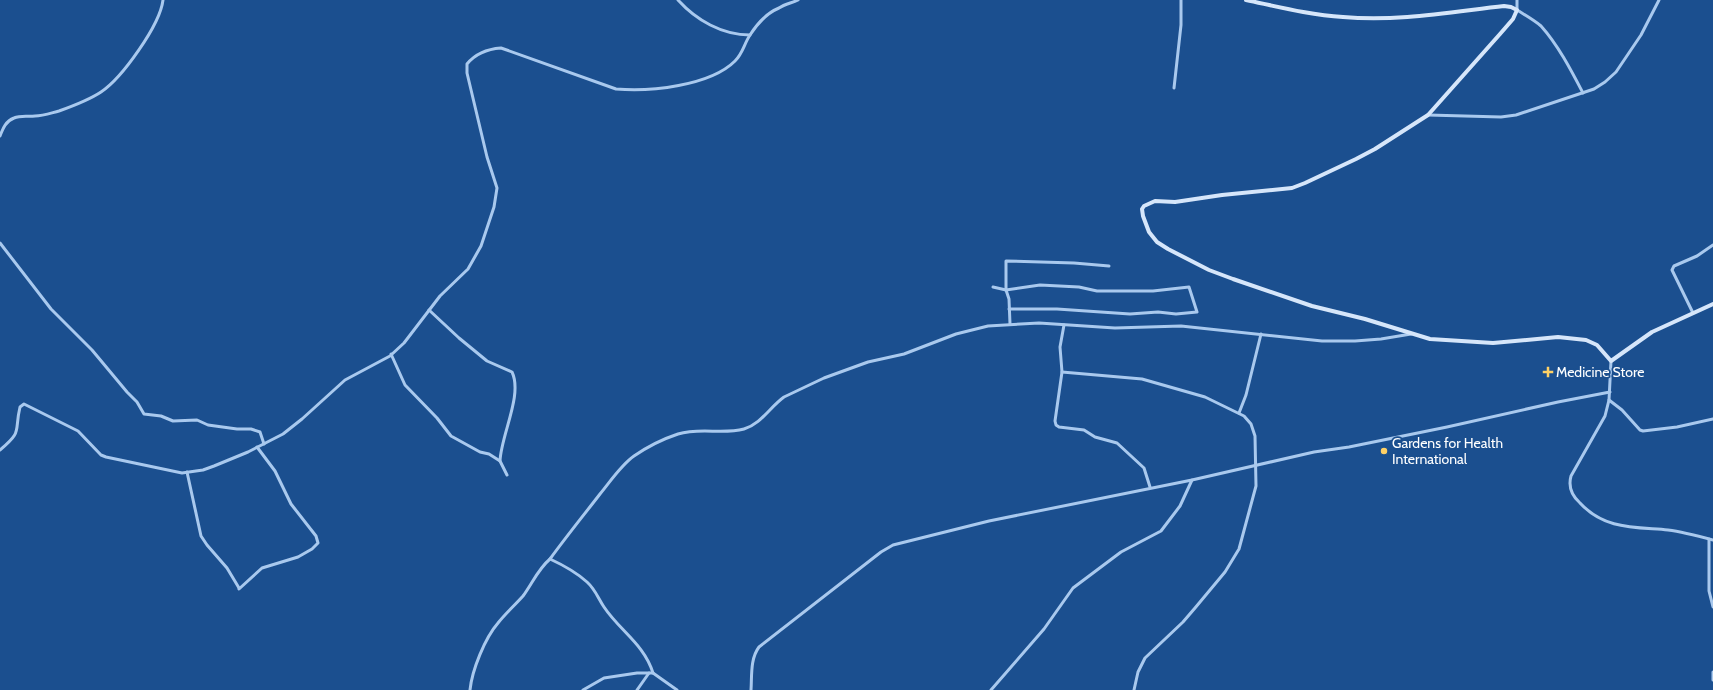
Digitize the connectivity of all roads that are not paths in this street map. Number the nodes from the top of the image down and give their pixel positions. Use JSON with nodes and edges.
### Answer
{"nodes":[{"id":1,"x":163,"y":0,"type":"edge"},
{"id":2,"x":678,"y":0,"type":"edge"},
{"id":3,"x":798,"y":0,"type":"edge"},
{"id":4,"x":1181,"y":0,"type":"edge"},
{"id":5,"x":1246,"y":0,"type":"edge"},
{"id":6,"x":1517,"y":0,"type":"edge"},
{"id":7,"x":1659,"y":0,"type":"edge"},
{"id":8,"x":1517,"y":10,"type":"junction"},
{"id":9,"x":750,"y":35,"type":"junction"},
{"id":10,"x":1174,"y":88,"type":"dead end"},
{"id":11,"x":1583,"y":93,"type":"junction"},
{"id":12,"x":1428,"y":115,"type":"junction"},
{"id":13,"x":0,"y":136,"type":"edge"},
{"id":14,"x":0,"y":243,"type":"edge"},
{"id":15,"x":1713,"y":246,"type":"edge"},
{"id":16,"x":1109,"y":266,"type":"dead end"},
{"id":17,"x":993,"y":287,"type":"dead end"},
{"id":18,"x":1006,"y":290,"type":"junction"},
{"id":19,"x":1713,"y":304,"type":"edge"},
{"id":20,"x":1009,"y":309,"type":"junction"},
{"id":21,"x":429,"y":310,"type":"junction"},
{"id":22,"x":1693,"y":313,"type":"junction"},
{"id":23,"x":1010,"y":324,"type":"junction"},
{"id":24,"x":1064,"y":325,"type":"junction"},
{"id":25,"x":1261,"y":334,"type":"junction"},
{"id":26,"x":1411,"y":334,"type":"junction"},
{"id":27,"x":391,"y":354,"type":"junction"},
{"id":28,"x":1611,"y":361,"type":"junction"},
{"id":29,"x":1062,"y":372,"type":"junction"},
{"id":30,"x":1610,"y":392,"type":"junction"},
{"id":31,"x":1609,"y":400,"type":"junction"},
{"id":32,"x":1239,"y":413,"type":"junction"},
{"id":33,"x":1713,"y":419,"type":"edge"},
{"id":34,"x":264,"y":444,"type":"junction"},
{"id":35,"x":257,"y":448,"type":"junction"},
{"id":36,"x":0,"y":450,"type":"edge"},
{"id":37,"x":500,"y":460,"type":"junction"},
{"id":38,"x":1256,"y":465,"type":"junction"},
{"id":39,"x":187,"y":472,"type":"junction"},
{"id":40,"x":508,"y":475,"type":"dead end"},
{"id":41,"x":1192,"y":480,"type":"junction"},
{"id":42,"x":1150,"y":487,"type":"junction"},
{"id":43,"x":1711,"y":540,"type":"edge"},
{"id":44,"x":550,"y":559,"type":"junction"},
{"id":45,"x":1713,"y":607,"type":"edge"},
{"id":46,"x":1713,"y":672,"type":"edge"},
{"id":47,"x":649,"y":673,"type":"junction"},
{"id":48,"x":653,"y":673,"type":"junction"},
{"id":49,"x":1713,"y":680,"type":"edge"},
{"id":50,"x":470,"y":690,"type":"edge"},
{"id":51,"x":583,"y":690,"type":"edge"},
{"id":52,"x":637,"y":690,"type":"edge"},
{"id":53,"x":677,"y":690,"type":"edge"},
{"id":54,"x":751,"y":690,"type":"edge"},
{"id":55,"x":991,"y":690,"type":"edge"},
{"id":56,"x":1134,"y":690,"type":"edge"}],
"edges":[{"from":1,"to":13,"type":"street"},
{"from":2,"to":9,"type":"street"},
{"from":3,"to":9,"type":"street"},
{"from":4,"to":10,"type":"street"},
{"from":5,"to":8,"type":"main road"},
{"from":6,"to":8,"type":"street"},
{"from":7,"to":11,"type":"street"},
{"from":8,"to":11,"type":"street"},
{"from":8,"to":12,"type":"main road"},
{"from":9,"to":21,"type":"street"},
{"from":11,"to":12,"type":"street"},
{"from":12,"to":26,"type":"main road"},
{"from":14,"to":34,"type":"street"},
{"from":15,"to":22,"type":"street"},
{"from":16,"to":18,"type":"street"},
{"from":17,"to":18,"type":"street"},
{"from":18,"to":20,"type":"street"},
{"from":18,"to":20,"type":"street"},
{"from":19,"to":22,"type":"main road"},
{"from":20,"to":23,"type":"street"},
{"from":21,"to":27,"type":"street"},
{"from":21,"to":37,"type":"street"},
{"from":22,"to":28,"type":"main road"},
{"from":23,"to":24,"type":"street"},
{"from":23,"to":44,"type":"street"},
{"from":24,"to":25,"type":"street"},
{"from":24,"to":29,"type":"street"},
{"from":25,"to":26,"type":"street"},
{"from":25,"to":32,"type":"street"},
{"from":26,"to":28,"type":"main road"},
{"from":27,"to":34,"type":"street"},
{"from":27,"to":37,"type":"street"},
{"from":28,"to":30,"type":"street"},
{"from":29,"to":32,"type":"street"},
{"from":29,"to":42,"type":"street"},
{"from":30,"to":31,"type":"street"},
{"from":30,"to":38,"type":"street"},
{"from":31,"to":33,"type":"street"},
{"from":31,"to":43,"type":"street"},
{"from":32,"to":38,"type":"street"},
{"from":34,"to":35,"type":"street"},
{"from":35,"to":39,"type":"street"},
{"from":35,"to":39,"type":"street"},
{"from":36,"to":39,"type":"street"},
{"from":37,"to":40,"type":"street"},
{"from":38,"to":41,"type":"street"},
{"from":38,"to":56,"type":"street"},
{"from":41,"to":42,"type":"street"},
{"from":41,"to":55,"type":"street"},
{"from":42,"to":54,"type":"street"},
{"from":43,"to":45,"type":"street"},
{"from":44,"to":48,"type":"street"},
{"from":44,"to":50,"type":"street"},
{"from":46,"to":49,"type":"street"},
{"from":47,"to":48,"type":"street"},
{"from":47,"to":51,"type":"street"},
{"from":47,"to":52,"type":"street"},
{"from":48,"to":53,"type":"street"}]}
